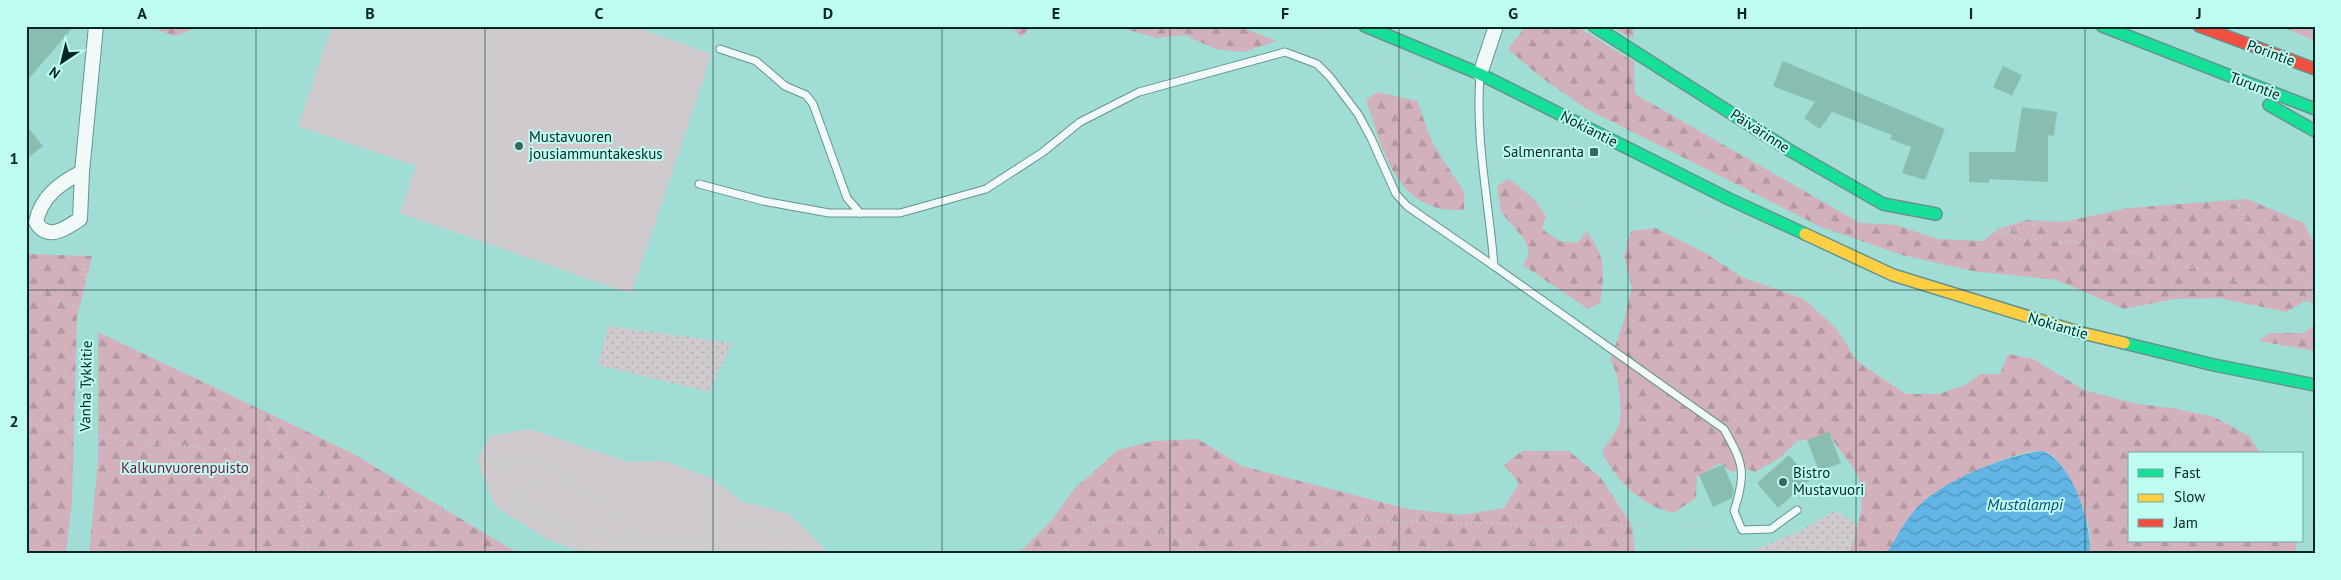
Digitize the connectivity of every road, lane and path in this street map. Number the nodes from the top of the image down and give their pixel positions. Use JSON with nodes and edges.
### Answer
{"nodes":[{"id":1,"x":96,"y":26,"type":"edge"},
{"id":2,"x":960,"y":26,"type":"edge"},
{"id":3,"x":1304,"y":26,"type":"edge"},
{"id":4,"x":1365,"y":26,"type":"edge"},
{"id":5,"x":1496,"y":26,"type":"edge"},
{"id":6,"x":1594,"y":26,"type":"edge"},
{"id":7,"x":2102,"y":26,"type":"edge"},
{"id":8,"x":2199,"y":26,"type":"edge"},
{"id":9,"x":720,"y":49,"type":"dead end"},
{"id":10,"x":2196,"y":64,"type":"junction"},
{"id":11,"x":2315,"y":69,"type":"edge"},
{"id":12,"x":1480,"y":74,"type":"junction"},
{"id":13,"x":1260,"y":86,"type":"dead end"},
{"id":14,"x":1140,"y":92,"type":"junction"},
{"id":15,"x":1344,"y":95,"type":"junction"},
{"id":16,"x":1478,"y":105,"type":"junction"},
{"id":17,"x":2315,"y":109,"type":"edge"},
{"id":18,"x":2315,"y":131,"type":"edge"},
{"id":19,"x":1579,"y":145,"type":"dead end"},
{"id":20,"x":1481,"y":152,"type":"junction"},
{"id":21,"x":82,"y":172,"type":"junction"},
{"id":22,"x":699,"y":184,"type":"dead end"},
{"id":23,"x":1575,"y":209,"type":"junction"},
{"id":24,"x":860,"y":213,"type":"junction"},
{"id":25,"x":1936,"y":214,"type":"joint"},
{"id":26,"x":80,"y":219,"type":"junction"},
{"id":27,"x":2004,"y":233,"type":"junction"},
{"id":28,"x":1811,"y":238,"type":"junction"},
{"id":29,"x":1494,"y":266,"type":"junction"},
{"id":30,"x":26,"y":288,"type":"edge"},
{"id":31,"x":2314,"y":300,"type":"edge"},
{"id":32,"x":88,"y":305,"type":"junction"},
{"id":33,"x":85,"y":312,"type":"junction"},
{"id":34,"x":1600,"y":341,"type":"junction"},
{"id":35,"x":2315,"y":374,"type":"edge"},
{"id":36,"x":2315,"y":385,"type":"edge"},
{"id":37,"x":26,"y":423,"type":"edge"},
{"id":38,"x":86,"y":432,"type":"junction"},
{"id":39,"x":288,"y":464,"type":"junction"},
{"id":40,"x":546,"y":467,"type":"junction"},
{"id":41,"x":298,"y":476,"type":"junction"},
{"id":42,"x":2315,"y":496,"type":"edge"},
{"id":43,"x":523,"y":499,"type":"junction"},
{"id":44,"x":1797,"y":510,"type":"dead end"},
{"id":45,"x":494,"y":512,"type":"junction"},
{"id":46,"x":476,"y":514,"type":"junction"},
{"id":47,"x":557,"y":523,"type":"junction"},
{"id":48,"x":495,"y":525,"type":"junction"},
{"id":49,"x":1733,"y":528,"type":"dead end"},
{"id":50,"x":574,"y":542,"type":"junction"},
{"id":51,"x":640,"y":542,"type":"junction"},
{"id":52,"x":1325,"y":543,"type":"junction"},
{"id":53,"x":687,"y":544,"type":"junction"},
{"id":54,"x":734,"y":549,"type":"junction"},
{"id":55,"x":2312,"y":552,"type":"dead end"},
{"id":56,"x":76,"y":554,"type":"edge"},
{"id":57,"x":186,"y":554,"type":"edge"},
{"id":58,"x":309,"y":554,"type":"edge"},
{"id":59,"x":492,"y":554,"type":"edge"},
{"id":60,"x":545,"y":554,"type":"edge"},
{"id":61,"x":585,"y":554,"type":"edge"},
{"id":62,"x":614,"y":554,"type":"edge"},
{"id":63,"x":736,"y":554,"type":"edge"},
{"id":64,"x":778,"y":554,"type":"edge"},
{"id":65,"x":796,"y":554,"type":"edge"},
{"id":66,"x":1066,"y":554,"type":"edge"},
{"id":67,"x":1208,"y":554,"type":"edge"},
{"id":68,"x":1315,"y":554,"type":"edge"},
{"id":69,"x":1367,"y":554,"type":"edge"},
{"id":70,"x":1382,"y":554,"type":"edge"},
{"id":71,"x":1460,"y":554,"type":"edge"},
{"id":72,"x":1489,"y":554,"type":"edge"},
{"id":73,"x":1547,"y":554,"type":"edge"},
{"id":74,"x":1571,"y":554,"type":"edge"},
{"id":75,"x":1733,"y":554,"type":"edge"}],
"edges":[{"from":1,"to":21,"type":"street"},
{"from":2,"to":14,"type":"path"},
{"from":3,"to":16,"type":"path"},
{"from":4,"to":12,"type":"main road","name":"Nokiantie"},
{"from":5,"to":12,"type":"street"},
{"from":6,"to":25,"type":"main road","name":"Päivärinne"},
{"from":7,"to":10,"type":"main road"},
{"from":8,"to":11,"type":"main road","name":"Porintie"},
{"from":9,"to":24,"type":"lane"},
{"from":10,"to":17,"type":"main road","name":"Turuntie"},
{"from":10,"to":18,"type":"main road"},
{"from":12,"to":16,"type":"lane"},
{"from":12,"to":28,"type":"main road","name":"Nokiantie"},
{"from":13,"to":15,"type":"path"},
{"from":14,"to":15,"type":"lane"},
{"from":14,"to":24,"type":"lane"},
{"from":15,"to":29,"type":"lane"},
{"from":16,"to":20,"type":"lane"},
{"from":19,"to":23,"type":"path"},
{"from":20,"to":23,"type":"path"},
{"from":20,"to":29,"type":"lane"},
{"from":21,"to":26,"type":"street"},
{"from":21,"to":26,"type":"street"},
{"from":22,"to":24,"type":"lane"},
{"from":23,"to":34,"type":"path"},
{"from":25,"to":27,"type":"path"},
{"from":26,"to":32,"type":"path","name":"Vanha Tykkitie"},
{"from":27,"to":31,"type":"path"},
{"from":27,"to":31,"type":"path"},
{"from":28,"to":35,"type":"main road","name":"Nokiantie"},
{"from":28,"to":36,"type":"main road","name":"Nokiantie"},
{"from":29,"to":34,"type":"lane"},
{"from":30,"to":33,"type":"path"},
{"from":32,"to":33,"type":"path","name":"Vanha Tykkitie"},
{"from":32,"to":39,"type":"path"},
{"from":33,"to":38,"type":"path","name":"Vanha Tykkitie"},
{"from":34,"to":44,"type":"lane"},
{"from":37,"to":38,"type":"path"},
{"from":38,"to":39,"type":"path"},
{"from":38,"to":56,"type":"path","name":"Vanha Tykkitie"},
{"from":39,"to":41,"type":"path"},
{"from":39,"to":57,"type":"path"},
{"from":40,"to":43,"type":"path"},
{"from":40,"to":43,"type":"path"},
{"from":40,"to":51,"type":"path"},
{"from":41,"to":46,"type":"path"},
{"from":41,"to":58,"type":"path"},
{"from":42,"to":55,"type":"path"},
{"from":43,"to":45,"type":"path"},
{"from":43,"to":47,"type":"path"},
{"from":45,"to":46,"type":"path"},
{"from":45,"to":47,"type":"path"},
{"from":46,"to":48,"type":"path"},
{"from":47,"to":50,"type":"path"},
{"from":47,"to":51,"type":"path"},
{"from":48,"to":59,"type":"path"},
{"from":48,"to":60,"type":"path"},
{"from":49,"to":52,"type":"path"},
{"from":50,"to":61,"type":"path"},
{"from":50,"to":62,"type":"path"},
{"from":51,"to":53,"type":"path"},
{"from":52,"to":68,"type":"path"},
{"from":52,"to":71,"type":"path"},
{"from":53,"to":54,"type":"path"},
{"from":53,"to":65,"type":"path"},
{"from":54,"to":63,"type":"path"},
{"from":54,"to":64,"type":"path"},
{"from":66,"to":67,"type":"path"},
{"from":69,"to":70,"type":"path"},
{"from":72,"to":75,"type":"path"},
{"from":73,"to":74,"type":"path"}]}
